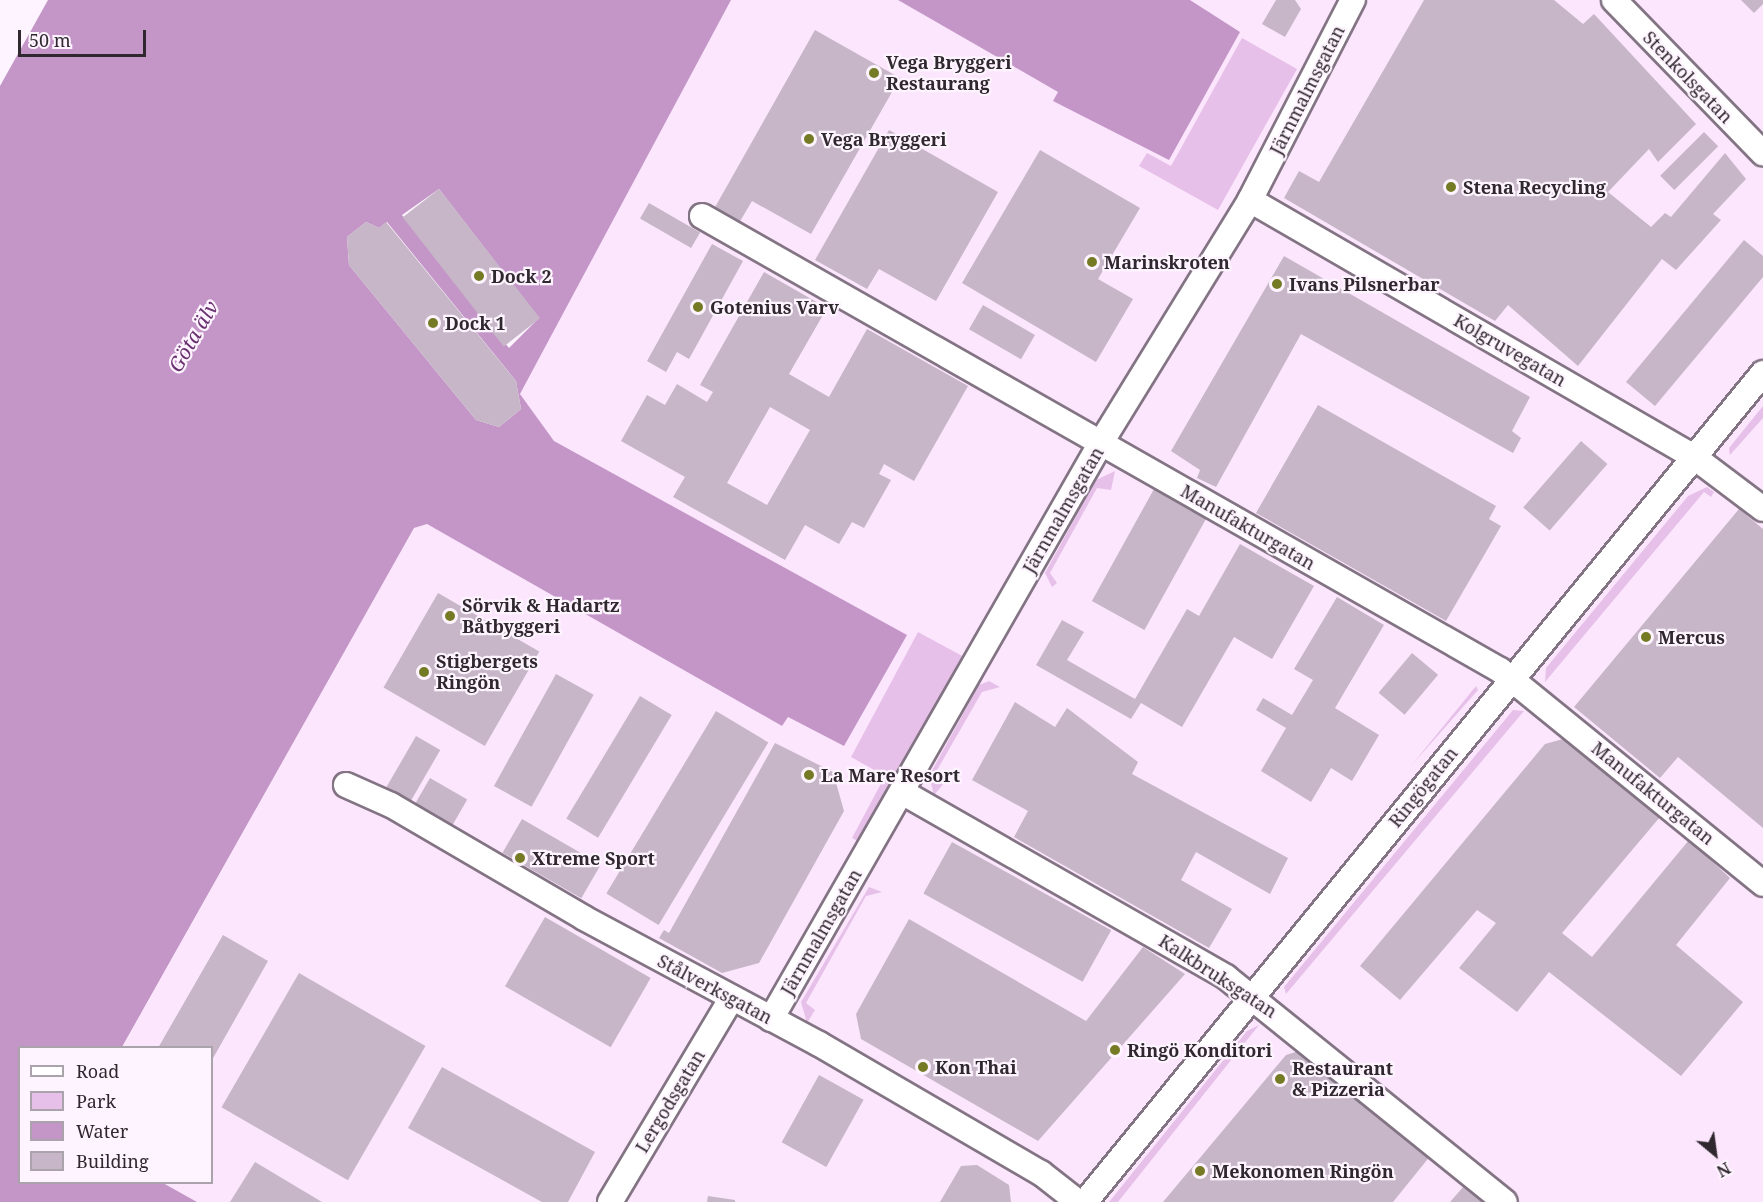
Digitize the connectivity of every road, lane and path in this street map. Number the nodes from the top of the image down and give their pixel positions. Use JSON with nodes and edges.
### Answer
{"nodes":[{"id":1,"x":1353,"y":0,"type":"edge"},
{"id":2,"x":1614,"y":0,"type":"edge"},
{"id":3,"x":1763,"y":153,"type":"edge"},
{"id":4,"x":1250,"y":200,"type":"junction"},
{"id":5,"x":702,"y":216,"type":"dead end"},
{"id":6,"x":1763,"y":373,"type":"edge"},
{"id":7,"x":1102,"y":441,"type":"junction"},
{"id":8,"x":1694,"y":456,"type":"junction"},
{"id":9,"x":1763,"y":509,"type":"edge"},
{"id":10,"x":1512,"y":678,"type":"junction"},
{"id":11,"x":346,"y":785,"type":"dead end"},
{"id":12,"x":902,"y":792,"type":"junction"},
{"id":13,"x":1763,"y":884,"type":"edge"},
{"id":14,"x":1252,"y":997,"type":"junction"},
{"id":15,"x":731,"y":999,"type":"junction"},
{"id":16,"x":771,"y":1019,"type":"junction"},
{"id":17,"x":610,"y":1202,"type":"edge"},
{"id":18,"x":1078,"y":1202,"type":"edge"},
{"id":19,"x":1085,"y":1202,"type":"edge"},
{"id":20,"x":1505,"y":1202,"type":"edge"}],
"edges":[{"from":1,"to":4,"type":"street","name":"Järnmalmsgatan"},
{"from":2,"to":3,"type":"street","name":"Stenkolsgatan"},
{"from":4,"to":7,"type":"street","name":"Järnmalmsgatan"},
{"from":4,"to":8,"type":"street","name":"Kolgruvegatan"},
{"from":5,"to":7,"type":"street","name":"Manufakturgatan"},
{"from":6,"to":8,"type":"street","name":"Ringögatan"},
{"from":7,"to":10,"type":"street","name":"Manufakturgatan"},
{"from":7,"to":12,"type":"street","name":"Järnmalmsgatan"},
{"from":8,"to":9,"type":"street","name":"Kolgruvegatan"},
{"from":8,"to":10,"type":"street","name":"Ringögatan"},
{"from":10,"to":13,"type":"street","name":"Manufakturgatan"},
{"from":10,"to":14,"type":"street","name":"Ringögatan"},
{"from":11,"to":15,"type":"street","name":"Stålverksgatan"},
{"from":12,"to":14,"type":"street","name":"Kalkbruksgatan"},
{"from":12,"to":16,"type":"street","name":"Järnmalmsgatan"},
{"from":14,"to":19,"type":"street","name":"Ringögatan"},
{"from":14,"to":20,"type":"street","name":"Kalkbruksgatan"},
{"from":15,"to":16,"type":"street","name":"Stålverksgatan"},
{"from":15,"to":17,"type":"street","name":"Lergodsgatan"},
{"from":16,"to":18,"type":"street","name":"Stålverksgatan"}]}
